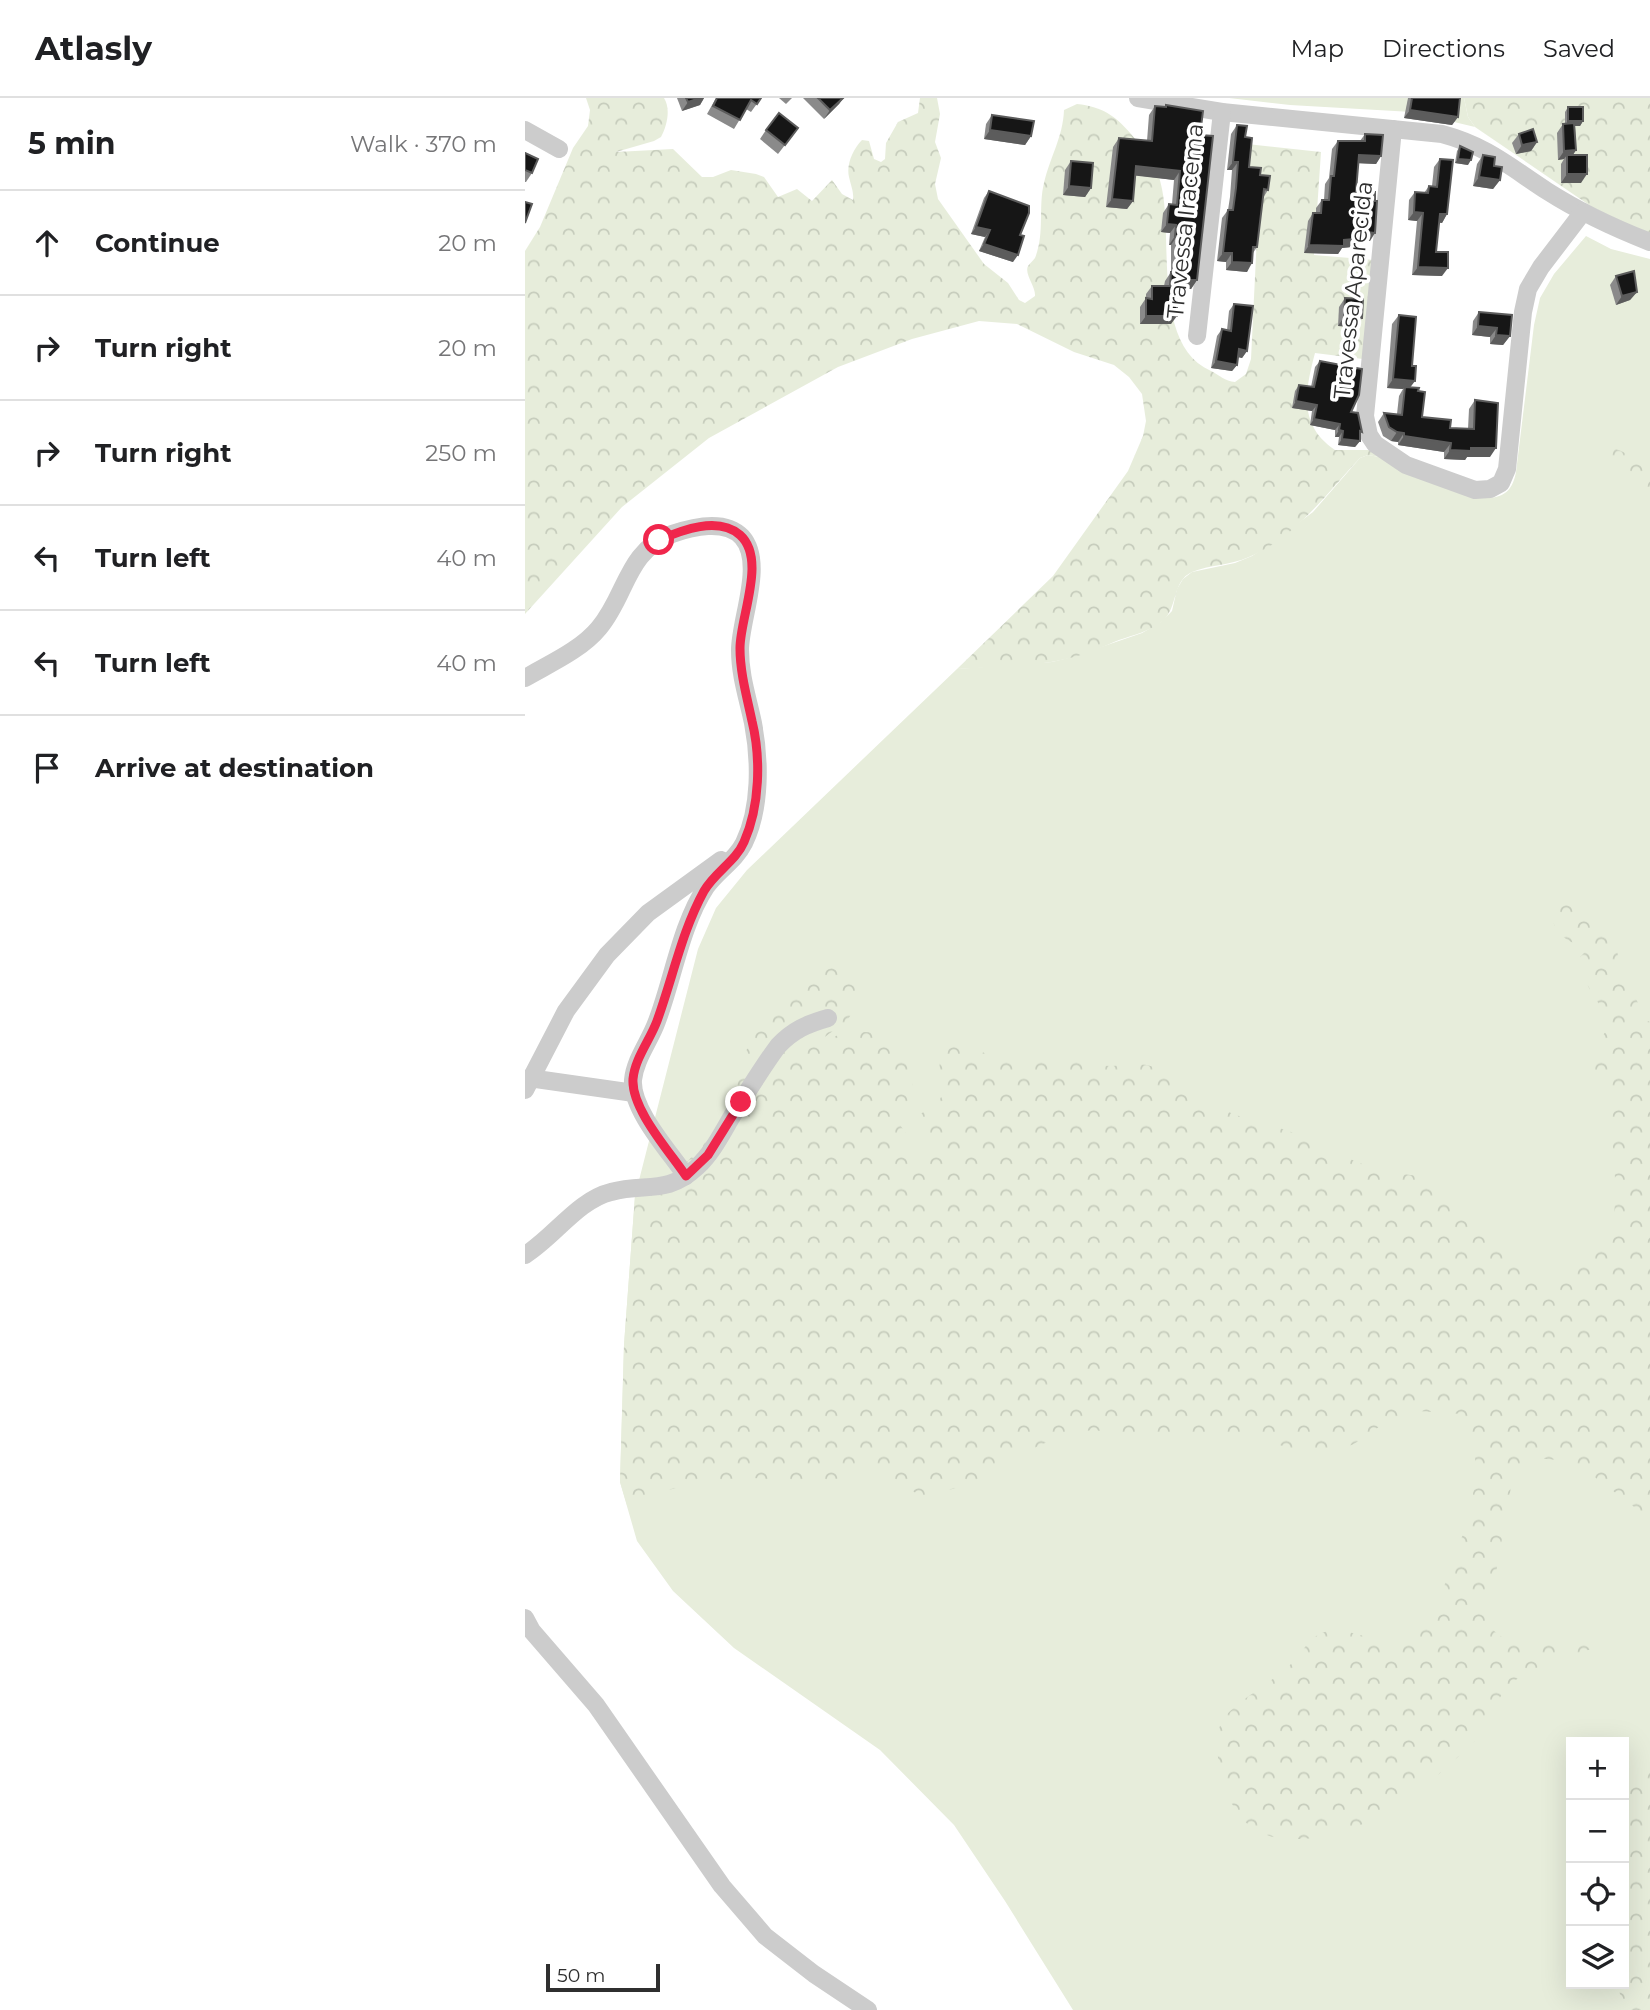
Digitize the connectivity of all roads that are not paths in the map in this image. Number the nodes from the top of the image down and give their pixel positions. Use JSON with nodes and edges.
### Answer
{"nodes":[{"id":1,"x":1138,"y":98,"type":"edge"},
{"id":2,"x":1222,"y":112,"type":"junction"},
{"id":3,"x":1392,"y":129,"type":"junction"},
{"id":4,"x":525,"y":130,"type":"edge"},
{"id":5,"x":559,"y":149,"type":"dead end"},
{"id":6,"x":1583,"y":212,"type":"junction"},
{"id":7,"x":1650,"y":242,"type":"edge"},
{"id":8,"x":1197,"y":336,"type":"dead end"},
{"id":9,"x":525,"y":678,"type":"edge"},
{"id":10,"x":743,"y":844,"type":"junction"},
{"id":11,"x":828,"y":1018,"type":"dead end"},
{"id":12,"x":527,"y":1084,"type":"edge"},
{"id":13,"x":634,"y":1093,"type":"junction"},
{"id":14,"x":686,"y":1176,"type":"junction"},
{"id":15,"x":525,"y":1255,"type":"edge"},
{"id":16,"x":525,"y":1618,"type":"edge"},
{"id":17,"x":868,"y":2010,"type":"edge"}],
"edges":[{"from":1,"to":2,"type":"street"},
{"from":2,"to":3,"type":"street"},
{"from":2,"to":8,"type":"street","name":"Travessa Iracema"},
{"from":3,"to":6,"type":"street"},
{"from":3,"to":6,"type":"street","name":"Travessa Aparecida"},
{"from":4,"to":5,"type":"street"},
{"from":6,"to":7,"type":"street"},
{"from":9,"to":10,"type":"street"},
{"from":10,"to":12,"type":"street"},
{"from":10,"to":13,"type":"street"},
{"from":11,"to":14,"type":"street"},
{"from":12,"to":13,"type":"street"},
{"from":13,"to":14,"type":"street"},
{"from":14,"to":15,"type":"street"},
{"from":16,"to":17,"type":"street"}]}
